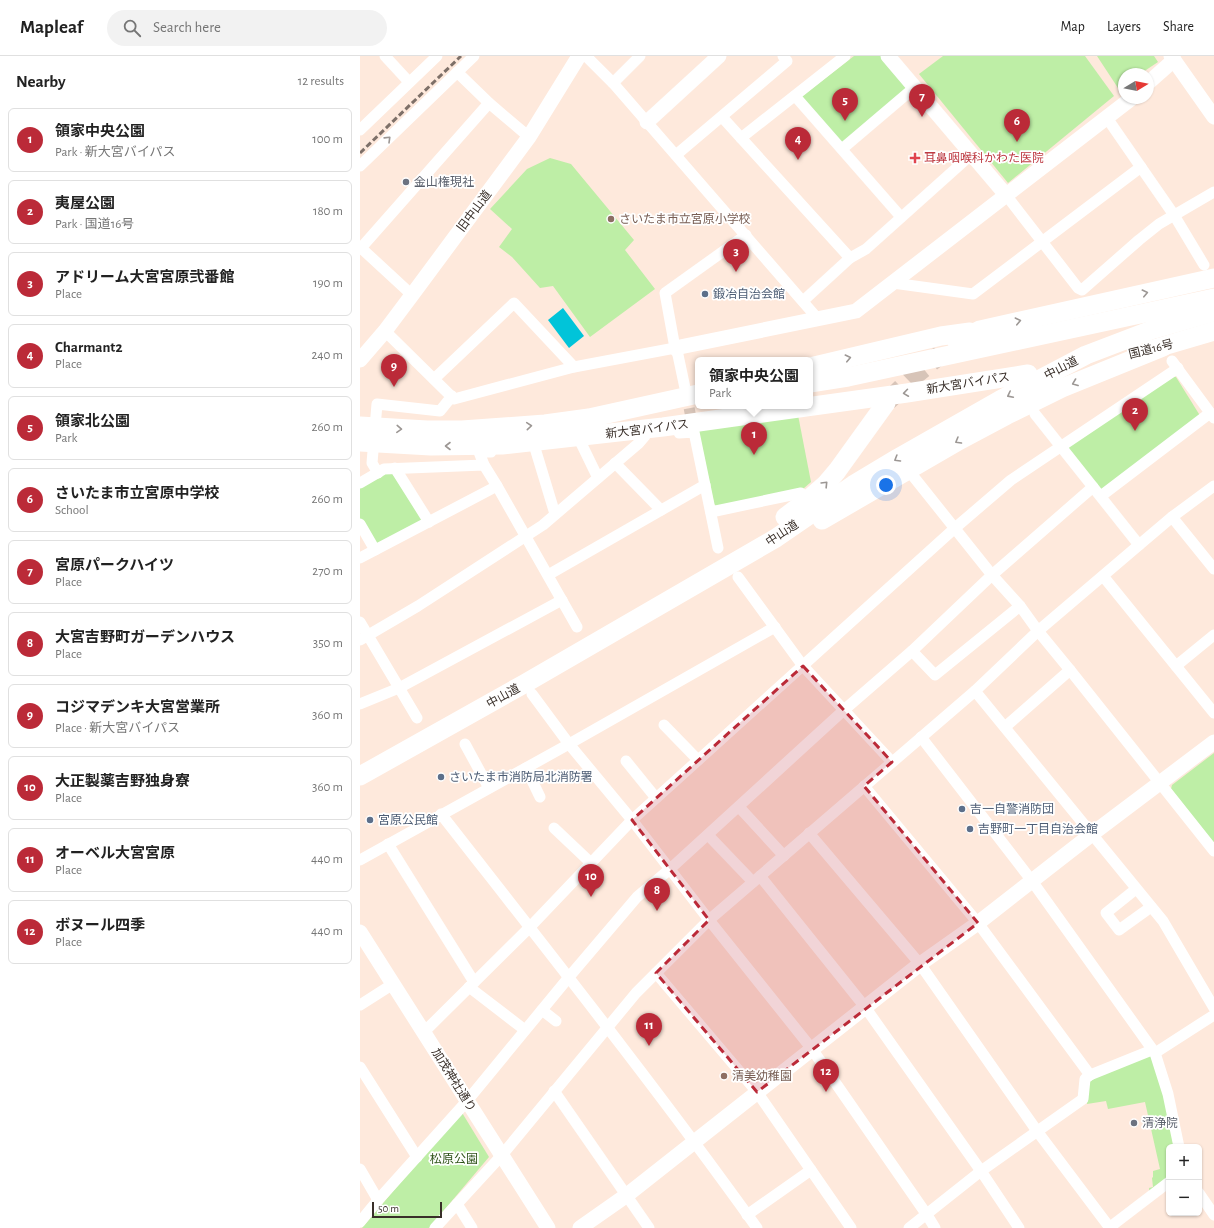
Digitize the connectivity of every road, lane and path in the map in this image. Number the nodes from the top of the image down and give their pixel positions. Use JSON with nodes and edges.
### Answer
{"nodes":[{"id":1,"x":385,"y":56,"type":"edge"},
{"id":2,"x":437,"y":56,"type":"edge"},
{"id":3,"x":474,"y":56,"type":"edge"},
{"id":4,"x":579,"y":56,"type":"edge"},
{"id":5,"x":586,"y":56,"type":"edge"},
{"id":6,"x":640,"y":56,"type":"edge"},
{"id":7,"x":719,"y":56,"type":"edge"},
{"id":8,"x":783,"y":56,"type":"edge"},
{"id":9,"x":845,"y":56,"type":"edge"},
{"id":10,"x":888,"y":56,"type":"edge"},
{"id":11,"x":1175,"y":57,"type":"edge"},
{"id":12,"x":457,"y":72,"type":"junction"},
{"id":13,"x":1154,"y":77,"type":"edge"},
{"id":14,"x":410,"y":82,"type":"junction"},
{"id":15,"x":613,"y":83,"type":"junction"},
{"id":16,"x":915,"y":87,"type":"junction"},
{"id":17,"x":795,"y":96,"type":"junction"},
{"id":18,"x":489,"y":103,"type":"junction"},
{"id":19,"x":1124,"y":104,"type":"edge"},
{"id":20,"x":722,"y":117,"type":"junction"},
{"id":21,"x":1214,"y":117,"type":"edge"},
{"id":22,"x":1106,"y":118,"type":"junction"},
{"id":23,"x":647,"y":122,"type":"junction"},
{"id":24,"x":360,"y":130,"type":"edge"},
{"id":25,"x":529,"y":137,"type":"junction"},
{"id":26,"x":741,"y":138,"type":"junction"},
{"id":27,"x":842,"y":149,"type":"junction"},
{"id":28,"x":972,"y":154,"type":"junction"},
{"id":29,"x":676,"y":155,"type":"junction"},
{"id":30,"x":360,"y":166,"type":"edge"},
{"id":31,"x":1141,"y":167,"type":"junction"},
{"id":32,"x":1214,"y":192,"type":"edge"},
{"id":33,"x":1006,"y":195,"type":"junction"},
{"id":34,"x":1174,"y":215,"type":"junction"},
{"id":35,"x":902,"y":217,"type":"junction"},
{"id":36,"x":746,"y":235,"type":"junction"},
{"id":37,"x":1042,"y":242,"type":"junction"},
{"id":38,"x":360,"y":248,"type":"edge"},
{"id":39,"x":850,"y":258,"type":"junction"},
{"id":40,"x":1209,"y":271,"type":"edge"},
{"id":41,"x":893,"y":283,"type":"junction"},
{"id":42,"x":412,"y":295,"type":"junction"},
{"id":43,"x":1214,"y":298,"type":"edge"},
{"id":44,"x":803,"y":301,"type":"junction"},
{"id":45,"x":1214,"y":308,"type":"edge"},
{"id":46,"x":1214,"y":312,"type":"edge"},
{"id":47,"x":818,"y":319,"type":"junction"},
{"id":48,"x":980,"y":330,"type":"junction"},
{"id":49,"x":384,"y":331,"type":"junction"},
{"id":50,"x":1214,"y":331,"type":"edge"},
{"id":51,"x":958,"y":342,"type":"dead end"},
{"id":52,"x":675,"y":348,"type":"junction"},
{"id":53,"x":1171,"y":359,"type":"junction"},
{"id":54,"x":360,"y":360,"type":"edge"},
{"id":55,"x":1087,"y":364,"type":"dead end"},
{"id":56,"x":813,"y":366,"type":"edge"},
{"id":57,"x":574,"y":367,"type":"junction"},
{"id":58,"x":1028,"y":374,"type":"dead end"},
{"id":59,"x":434,"y":379,"type":"junction"},
{"id":60,"x":813,"y":384,"type":"edge"},
{"id":61,"x":692,"y":391,"type":"edge"},
{"id":62,"x":813,"y":391,"type":"edge"},
{"id":63,"x":452,"y":396,"type":"junction"},
{"id":64,"x":695,"y":401,"type":"edge"},
{"id":65,"x":886,"y":403,"type":"tunnel mouth"},
{"id":66,"x":813,"y":406,"type":"edge"},
{"id":67,"x":715,"y":409,"type":"edge"},
{"id":68,"x":793,"y":409,"type":"edge"},
{"id":69,"x":1035,"y":414,"type":"dead end"},
{"id":70,"x":1212,"y":416,"type":"edge"},
{"id":71,"x":589,"y":418,"type":"junction"},
{"id":72,"x":360,"y":426,"type":"edge"},
{"id":73,"x":626,"y":431,"type":"junction"},
{"id":74,"x":645,"y":436,"type":"junction"},
{"id":75,"x":360,"y":442,"type":"edge"},
{"id":76,"x":581,"y":443,"type":"junction"},
{"id":77,"x":1061,"y":447,"type":"junction"},
{"id":78,"x":535,"y":448,"type":"junction"},
{"id":79,"x":615,"y":463,"type":"junction"},
{"id":80,"x":484,"y":465,"type":"junction"},
{"id":81,"x":395,"y":468,"type":"junction"},
{"id":82,"x":909,"y":470,"type":"junction"},
{"id":83,"x":378,"y":473,"type":"junction"},
{"id":84,"x":598,"y":478,"type":"junction"},
{"id":85,"x":360,"y":483,"type":"edge"},
{"id":86,"x":705,"y":485,"type":"junction"},
{"id":87,"x":497,"y":486,"type":"junction"},
{"id":88,"x":1214,"y":486,"type":"edge"},
{"id":89,"x":1093,"y":487,"type":"junction"},
{"id":90,"x":801,"y":493,"type":"dead end"},
{"id":91,"x":1101,"y":496,"type":"junction"},
{"id":92,"x":660,"y":510,"type":"junction"},
{"id":93,"x":711,"y":512,"type":"junction"},
{"id":94,"x":556,"y":514,"type":"junction"},
{"id":95,"x":1172,"y":517,"type":"junction"},
{"id":96,"x":429,"y":522,"type":"junction"},
{"id":97,"x":360,"y":524,"type":"edge"},
{"id":98,"x":955,"y":528,"type":"junction"},
{"id":99,"x":526,"y":536,"type":"junction"},
{"id":100,"x":1139,"y":544,"type":"junction"},
{"id":101,"x":718,"y":548,"type":"dead end"},
{"id":102,"x":375,"y":550,"type":"junction"},
{"id":103,"x":360,"y":558,"type":"edge"},
{"id":104,"x":1214,"y":569,"type":"edge"},
{"id":105,"x":548,"y":574,"type":"junction"},
{"id":106,"x":992,"y":575,"type":"junction"},
{"id":107,"x":1103,"y":576,"type":"junction"},
{"id":108,"x":738,"y":577,"type":"dead end"},
{"id":109,"x":562,"y":600,"type":"junction"},
{"id":110,"x":1020,"y":606,"type":"junction"},
{"id":111,"x":360,"y":622,"type":"edge"},
{"id":112,"x":623,"y":626,"type":"junction"},
{"id":113,"x":577,"y":627,"type":"dead end"},
{"id":114,"x":775,"y":627,"type":"junction"},
{"id":115,"x":1038,"y":631,"type":"junction"},
{"id":116,"x":1214,"y":635,"type":"edge"},
{"id":117,"x":364,"y":638,"type":"edge"},
{"id":118,"x":912,"y":651,"type":"junction"},
{"id":119,"x":803,"y":666,"type":"junction"},
{"id":120,"x":1176,"y":666,"type":"junction"},
{"id":121,"x":1070,"y":670,"type":"junction"},
{"id":122,"x":399,"y":688,"type":"junction"},
{"id":123,"x":975,"y":691,"type":"junction"},
{"id":124,"x":532,"y":694,"type":"dead end"},
{"id":125,"x":360,"y":704,"type":"edge"},
{"id":126,"x":844,"y":710,"type":"junction"},
{"id":127,"x":1214,"y":713,"type":"edge"},
{"id":128,"x":417,"y":718,"type":"dead end"},
{"id":129,"x":664,"y":725,"type":"dead end"},
{"id":130,"x":1005,"y":727,"type":"junction"},
{"id":131,"x":921,"y":737,"type":"junction"},
{"id":132,"x":1214,"y":742,"type":"edge"},
{"id":133,"x":465,"y":744,"type":"dead end"},
{"id":134,"x":569,"y":744,"type":"junction"},
{"id":135,"x":698,"y":760,"type":"junction"},
{"id":136,"x":626,"y":761,"type":"dead end"},
{"id":137,"x":892,"y":762,"type":"junction"},
{"id":138,"x":360,"y":763,"type":"edge"},
{"id":139,"x":526,"y":768,"type":"junction"},
{"id":140,"x":360,"y":776,"type":"edge"},
{"id":141,"x":1159,"y":783,"type":"junction"},
{"id":142,"x":864,"y":786,"type":"junction"},
{"id":143,"x":490,"y":788,"type":"junction"},
{"id":144,"x":540,"y":797,"type":"dead end"},
{"id":145,"x":656,"y":798,"type":"junction"},
{"id":146,"x":739,"y":807,"type":"junction"},
{"id":147,"x":442,"y":814,"type":"junction"},
{"id":148,"x":632,"y":820,"type":"junction"},
{"id":149,"x":554,"y":828,"type":"dead end"},
{"id":150,"x":809,"y":834,"type":"junction"},
{"id":151,"x":1092,"y":834,"type":"junction"},
{"id":152,"x":708,"y":835,"type":"junction"},
{"id":153,"x":388,"y":844,"type":"junction"},
{"id":154,"x":1214,"y":851,"type":"edge"},
{"id":155,"x":784,"y":856,"type":"junction"},
{"id":156,"x":360,"y":860,"type":"edge"},
{"id":157,"x":591,"y":863,"type":"junction"},
{"id":158,"x":670,"y":869,"type":"junction"},
{"id":159,"x":757,"y":879,"type":"junction"},
{"id":160,"x":1032,"y":881,"type":"junction"},
{"id":161,"x":1136,"y":889,"type":"junction"},
{"id":162,"x":1152,"y":907,"type":"junction"},
{"id":163,"x":709,"y":920,"type":"junction"},
{"id":164,"x":978,"y":923,"type":"junction"},
{"id":165,"x":530,"y":927,"type":"junction"},
{"id":166,"x":360,"y":932,"type":"edge"},
{"id":167,"x":920,"y":964,"type":"junction"},
{"id":168,"x":656,"y":973,"type":"junction"},
{"id":169,"x":569,"y":977,"type":"junction"},
{"id":170,"x":393,"y":984,"type":"junction"},
{"id":171,"x":472,"y":984,"type":"junction"},
{"id":172,"x":360,"y":1005,"type":"edge"},
{"id":173,"x":865,"y":1007,"type":"junction"},
{"id":174,"x":1214,"y":1008,"type":"edge"},
{"id":175,"x":542,"y":1010,"type":"junction"},
{"id":176,"x":1214,"y":1015,"type":"edge"},
{"id":177,"x":556,"y":1021,"type":"dead end"},
{"id":178,"x":608,"y":1027,"type":"junction"},
{"id":179,"x":525,"y":1030,"type":"junction"},
{"id":180,"x":424,"y":1032,"type":"junction"},
{"id":181,"x":812,"y":1049,"type":"junction"},
{"id":182,"x":1154,"y":1052,"type":"junction"},
{"id":183,"x":360,"y":1067,"type":"edge"},
{"id":184,"x":1090,"y":1075,"type":"junction"},
{"id":185,"x":554,"y":1091,"type":"junction"},
{"id":186,"x":757,"y":1092,"type":"junction"},
{"id":187,"x":467,"y":1101,"type":"junction"},
{"id":188,"x":1037,"y":1131,"type":"junction"},
{"id":189,"x":694,"y":1141,"type":"junction"},
{"id":190,"x":1178,"y":1144,"type":"edge"},
{"id":191,"x":502,"y":1155,"type":"junction"},
{"id":192,"x":417,"y":1157,"type":"junction"},
{"id":193,"x":360,"y":1169,"type":"edge"},
{"id":194,"x":811,"y":1170,"type":"junction"},
{"id":195,"x":981,"y":1171,"type":"junction"},
{"id":196,"x":1166,"y":1184,"type":"edge"},
{"id":197,"x":627,"y":1195,"type":"junction"},
{"id":198,"x":1202,"y":1197,"type":"edge"},
{"id":199,"x":378,"y":1200,"type":"junction"},
{"id":200,"x":457,"y":1204,"type":"junction"},
{"id":201,"x":927,"y":1214,"type":"junction"},
{"id":202,"x":747,"y":1215,"type":"junction"},
{"id":203,"x":1214,"y":1215,"type":"edge"},
{"id":204,"x":360,"y":1222,"type":"edge"},
{"id":205,"x":434,"y":1228,"type":"edge"},
{"id":206,"x":472,"y":1228,"type":"edge"},
{"id":207,"x":548,"y":1228,"type":"edge"},
{"id":208,"x":580,"y":1228,"type":"edge"},
{"id":209,"x":649,"y":1228,"type":"edge"},
{"id":210,"x":756,"y":1228,"type":"edge"},
{"id":211,"x":851,"y":1228,"type":"edge"},
{"id":212,"x":909,"y":1228,"type":"edge"},
{"id":213,"x":935,"y":1228,"type":"edge"},
{"id":214,"x":1019,"y":1228,"type":"edge"},
{"id":215,"x":1110,"y":1228,"type":"edge"}],
"edges":[{"from":1,"to":14,"type":"street"},
{"from":2,"to":14,"type":"street"},
{"from":3,"to":12,"type":"street"},
{"from":4,"to":25,"type":"street","name":"旧中山道"},
{"from":5,"to":15,"type":"street"},
{"from":6,"to":15,"type":"street"},
{"from":7,"to":23,"type":"street"},
{"from":8,"to":20,"type":"street"},
{"from":9,"to":17,"type":"street"},
{"from":10,"to":16,"type":"street"},
{"from":11,"to":13,"type":"street"},
{"from":11,"to":21,"type":"street"},
{"from":12,"to":18,"type":"street"},
{"from":30,"to":12,"type":"street","one_way":true},
{"from":14,"to":24,"type":"street"},
{"from":15,"to":23,"type":"street"},
{"from":16,"to":27,"type":"street"},
{"from":16,"to":28,"type":"street"},
{"from":17,"to":26,"type":"street"},
{"from":17,"to":27,"type":"street"},
{"from":18,"to":25,"type":"street"},
{"from":18,"to":38,"type":"street"},
{"from":19,"to":22,"type":"street"},
{"from":20,"to":26,"type":"street"},
{"from":20,"to":29,"type":"street"},
{"from":22,"to":31,"type":"street"},
{"from":22,"to":33,"type":"street"},
{"from":23,"to":29,"type":"street"},
{"from":25,"to":42,"type":"street","name":"旧中山道"},
{"from":26,"to":39,"type":"street"},
{"from":27,"to":35,"type":"street"},
{"from":28,"to":33,"type":"street"},
{"from":28,"to":35,"type":"street"},
{"from":29,"to":36,"type":"street"},
{"from":31,"to":34,"type":"street"},
{"from":31,"to":37,"type":"street"},
{"from":32,"to":34,"type":"street"},
{"from":33,"to":37,"type":"street"},
{"from":33,"to":41,"type":"street"},
{"from":34,"to":37,"type":"street"},
{"from":34,"to":40,"type":"street"},
{"from":35,"to":39,"type":"street"},
{"from":36,"to":44,"type":"street"},
{"from":36,"to":52,"type":"street"},
{"from":37,"to":41,"type":"street"},
{"from":38,"to":42,"type":"street"},
{"from":39,"to":44,"type":"street"},
{"from":48,"to":40,"type":"highway","one_way":true},
{"from":41,"to":47,"type":"street"},
{"from":42,"to":49,"type":"street","name":"旧中山道"},
{"from":43,"to":60,"type":"highway"},
{"from":44,"to":47,"type":"street"},
{"from":45,"to":62,"type":"highway"},
{"from":46,"to":112,"type":"highway","name":"中山道","one_way":true},
{"from":47,"to":52,"type":"street"},
{"from":48,"to":51,"type":"highway"},
{"from":56,"to":48,"type":"highway","one_way":true},
{"from":49,"to":54,"type":"street","name":"旧中山道"},
{"from":49,"to":59,"type":"street"},
{"from":50,"to":53,"type":"highway","name":"国道16号"},
{"from":52,"to":57,"type":"street"},
{"from":52,"to":61,"type":"street"},
{"from":53,"to":55,"type":"highway","name":"国道16号"},
{"from":53,"to":70,"type":"street"},
{"from":53,"to":77,"type":"street"},
{"from":53,"to":82,"type":"highway","one_way":true},
{"from":57,"to":59,"type":"street"},
{"from":57,"to":63,"type":"street"},
{"from":58,"to":66,"type":"highway","name":"新大宮バイパス","one_way":true},
{"from":59,"to":63,"type":"street"},
{"from":61,"to":71,"type":"highway","name":"新大宮バイパス"},
{"from":63,"to":83,"type":"street"},
{"from":64,"to":71,"type":"highway"},
{"from":138,"to":65,"type":"highway","name":"中山道","one_way":true},
{"from":67,"to":73,"type":"highway"},
{"from":68,"to":73,"type":"highway","name":"新大宮バイパス","one_way":true},
{"from":69,"to":77,"type":"street"},
{"from":70,"to":91,"type":"street"},
{"from":72,"to":71,"type":"highway","name":"新大宮バイパス","one_way":true},
{"from":73,"to":75,"type":"highway","name":"新大宮バイパス","one_way":true},
{"from":74,"to":76,"type":"street"},
{"from":74,"to":79,"type":"street"},
{"from":74,"to":86,"type":"street"},
{"from":76,"to":78,"type":"street"},
{"from":76,"to":84,"type":"street"},
{"from":77,"to":89,"type":"street"},
{"from":77,"to":98,"type":"street"},
{"from":78,"to":80,"type":"street"},
{"from":78,"to":94,"type":"street"},
{"from":79,"to":84,"type":"street"},
{"from":79,"to":92,"type":"street"},
{"from":80,"to":81,"type":"street"},
{"from":80,"to":87,"type":"street"},
{"from":81,"to":83,"type":"street"},
{"from":81,"to":96,"type":"street"},
{"from":82,"to":98,"type":"street"},
{"from":82,"to":112,"type":"highway"},
{"from":83,"to":85,"type":"street"},
{"from":84,"to":94,"type":"street"},
{"from":86,"to":92,"type":"street"},
{"from":86,"to":93,"type":"street"},
{"from":87,"to":96,"type":"street"},
{"from":87,"to":99,"type":"street"},
{"from":88,"to":95,"type":"street"},
{"from":89,"to":91,"type":"street"},
{"from":89,"to":106,"type":"street"},
{"from":90,"to":93,"type":"street"},
{"from":91,"to":100,"type":"street"},
{"from":92,"to":105,"type":"street"},
{"from":93,"to":101,"type":"street"},
{"from":94,"to":99,"type":"street"},
{"from":95,"to":100,"type":"street"},
{"from":95,"to":104,"type":"street"},
{"from":96,"to":102,"type":"street"},
{"from":97,"to":102,"type":"street"},
{"from":98,"to":106,"type":"street"},
{"from":98,"to":119,"type":"street"},
{"from":99,"to":105,"type":"street"},
{"from":99,"to":117,"type":"street"},
{"from":100,"to":107,"type":"street"},
{"from":102,"to":103,"type":"street"},
{"from":105,"to":109,"type":"street"},
{"from":106,"to":110,"type":"street"},
{"from":106,"to":118,"type":"street"},
{"from":107,"to":115,"type":"street"},
{"from":107,"to":120,"type":"street"},
{"from":108,"to":114,"type":"street"},
{"from":109,"to":113,"type":"street"},
{"from":109,"to":122,"type":"street"},
{"from":110,"to":115,"type":"street"},
{"from":110,"to":118,"type":"street"},
{"from":111,"to":117,"type":"street"},
{"from":112,"to":140,"type":"highway","name":"中山道"},
{"from":114,"to":119,"type":"street"},
{"from":114,"to":134,"type":"street"},
{"from":115,"to":121,"type":"street"},
{"from":115,"to":123,"type":"street"},
{"from":116,"to":120,"type":"street"},
{"from":117,"to":122,"type":"street"},
{"from":118,"to":126,"type":"street"},
{"from":119,"to":126,"type":"street"},
{"from":119,"to":135,"type":"street"},
{"from":120,"to":127,"type":"street"},
{"from":121,"to":130,"type":"street"},
{"from":121,"to":141,"type":"street"},
{"from":122,"to":125,"type":"street"},
{"from":122,"to":128,"type":"street"},
{"from":123,"to":130,"type":"street"},
{"from":123,"to":131,"type":"street"},
{"from":124,"to":134,"type":"street"},
{"from":126,"to":137,"type":"street"},
{"from":126,"to":146,"type":"street"},
{"from":129,"to":135,"type":"street"},
{"from":130,"to":151,"type":"street"},
{"from":131,"to":137,"type":"street"},
{"from":131,"to":160,"type":"street"},
{"from":132,"to":141,"type":"street"},
{"from":133,"to":143,"type":"street"},
{"from":134,"to":139,"type":"street"},
{"from":134,"to":148,"type":"street"},
{"from":135,"to":145,"type":"street"},
{"from":136,"to":145,"type":"street"},
{"from":137,"to":142,"type":"street"},
{"from":139,"to":143,"type":"street"},
{"from":139,"to":144,"type":"street"},
{"from":141,"to":151,"type":"street"},
{"from":141,"to":154,"type":"street"},
{"from":142,"to":150,"type":"street"},
{"from":142,"to":164,"type":"street"},
{"from":143,"to":147,"type":"street"},
{"from":145,"to":148,"type":"street"},
{"from":146,"to":152,"type":"street"},
{"from":146,"to":155,"type":"street"},
{"from":147,"to":153,"type":"street"},
{"from":147,"to":165,"type":"street"},
{"from":148,"to":157,"type":"street"},
{"from":148,"to":158,"type":"street"},
{"from":149,"to":157,"type":"street"},
{"from":150,"to":155,"type":"street"},
{"from":150,"to":167,"type":"street"},
{"from":151,"to":160,"type":"street"},
{"from":151,"to":161,"type":"street"},
{"from":152,"to":158,"type":"street"},
{"from":152,"to":159,"type":"street"},
{"from":153,"to":156,"type":"street"},
{"from":153,"to":171,"type":"street"},
{"from":155,"to":159,"type":"street"},
{"from":157,"to":165,"type":"street"},
{"from":158,"to":163,"type":"street"},
{"from":158,"to":169,"type":"street"},
{"from":159,"to":163,"type":"street"},
{"from":159,"to":173,"type":"street"},
{"from":160,"to":164,"type":"street"},
{"from":160,"to":182,"type":"street"},
{"from":161,"to":162,"type":"street"},
{"from":161,"to":162,"type":"street"},
{"from":162,"to":174,"type":"street"},
{"from":163,"to":168,"type":"street"},
{"from":163,"to":181,"type":"street"},
{"from":164,"to":167,"type":"street"},
{"from":164,"to":184,"type":"street"},
{"from":165,"to":169,"type":"street"},
{"from":165,"to":171,"type":"street"},
{"from":166,"to":170,"type":"street","name":"加茂神社通り"},
{"from":167,"to":173,"type":"street"},
{"from":167,"to":188,"type":"street"},
{"from":168,"to":178,"type":"street"},
{"from":168,"to":186,"type":"street"},
{"from":169,"to":175,"type":"street"},
{"from":169,"to":178,"type":"street"},
{"from":170,"to":172,"type":"street"},
{"from":170,"to":180,"type":"street","name":"加茂神社通り"},
{"from":171,"to":179,"type":"street"},
{"from":171,"to":180,"type":"street"},
{"from":173,"to":181,"type":"street"},
{"from":173,"to":195,"type":"street"},
{"from":175,"to":177,"type":"street"},
{"from":175,"to":179,"type":"street"},
{"from":176,"to":182,"type":"street"},
{"from":178,"to":185,"type":"street"},
{"from":178,"to":189,"type":"street"},
{"from":179,"to":187,"type":"street"},
{"from":180,"to":187,"type":"street","name":"加茂神社通り"},
{"from":181,"to":186,"type":"street"},
{"from":181,"to":201,"type":"street"},
{"from":182,"to":184,"type":"street"},
{"from":182,"to":190,"type":"street"},
{"from":183,"to":192,"type":"street"},
{"from":184,"to":188,"type":"street"},
{"from":185,"to":191,"type":"street"},
{"from":185,"to":197,"type":"street"},
{"from":186,"to":189,"type":"street"},
{"from":186,"to":194,"type":"street"},
{"from":187,"to":191,"type":"street","name":"加茂神社通り"},
{"from":187,"to":192,"type":"street"},
{"from":188,"to":195,"type":"street"},
{"from":188,"to":215,"type":"street"},
{"from":189,"to":197,"type":"street"},
{"from":189,"to":202,"type":"street"},
{"from":191,"to":200,"type":"street"},
{"from":191,"to":207,"type":"street","name":"加茂神社通り"},
{"from":192,"to":199,"type":"street"},
{"from":193,"to":199,"type":"street"},
{"from":194,"to":202,"type":"street"},
{"from":194,"to":211,"type":"street"},
{"from":195,"to":201,"type":"street"},
{"from":195,"to":214,"type":"street"},
{"from":196,"to":215,"type":"street"},
{"from":197,"to":208,"type":"street"},
{"from":197,"to":209,"type":"street"},
{"from":198,"to":203,"type":"street"},
{"from":199,"to":204,"type":"street"},
{"from":200,"to":205,"type":"street"},
{"from":200,"to":206,"type":"street"},
{"from":201,"to":212,"type":"street"},
{"from":201,"to":213,"type":"street"},
{"from":202,"to":210,"type":"street"}]}
